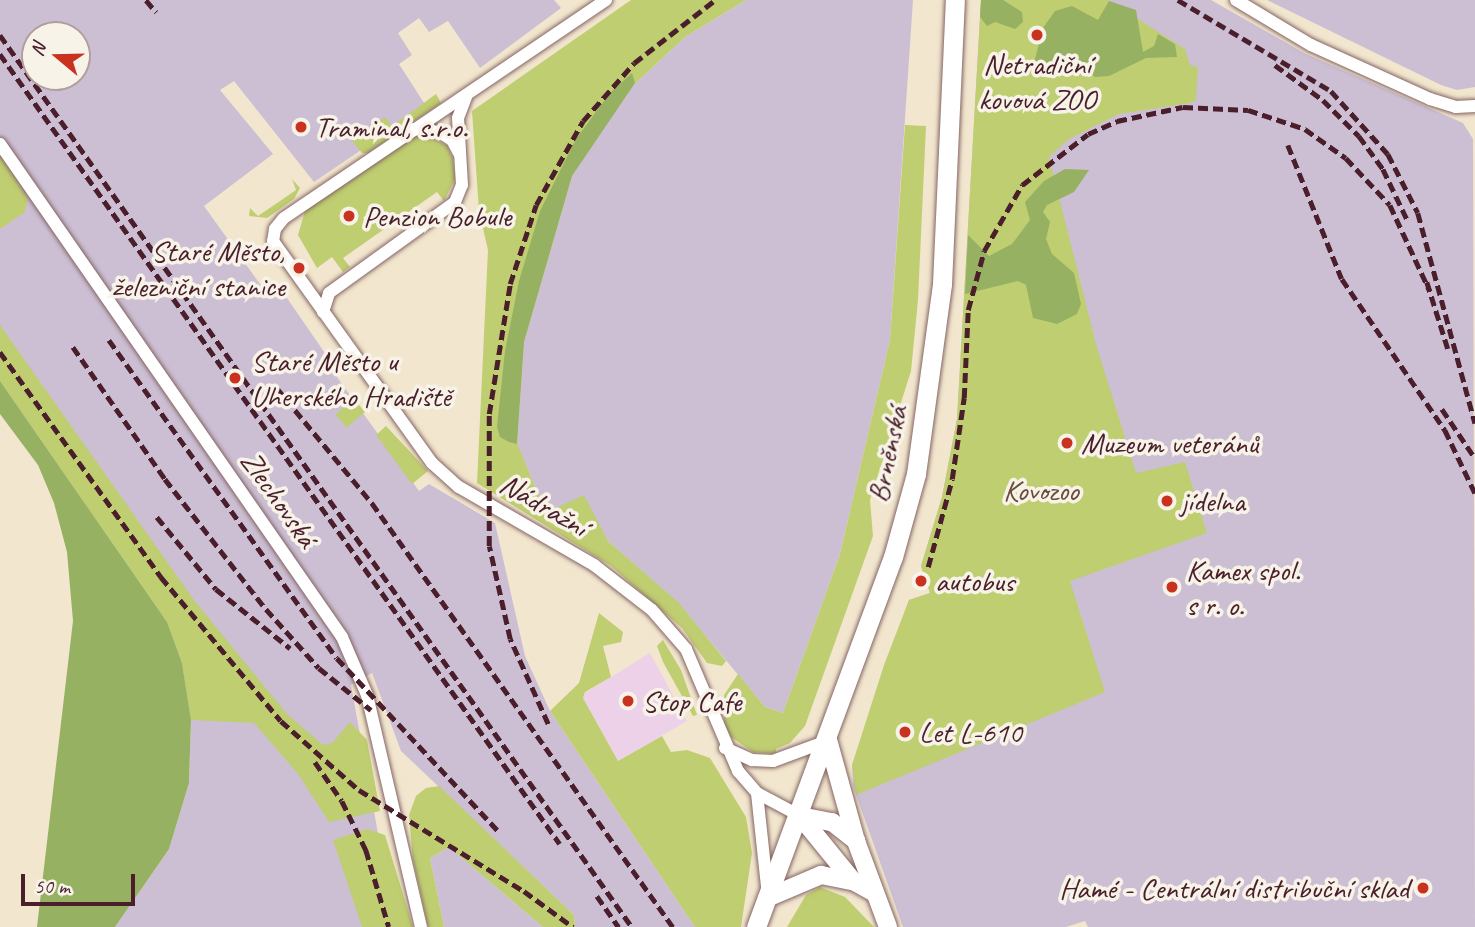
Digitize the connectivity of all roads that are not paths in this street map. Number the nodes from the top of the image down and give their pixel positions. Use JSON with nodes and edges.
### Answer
{"nodes":[{"id":1,"x":606,"y":0,"type":"edge"},
{"id":2,"x":955,"y":0,"type":"edge"},
{"id":3,"x":1236,"y":0,"type":"edge"},
{"id":4,"x":469,"y":93,"type":"junction"},
{"id":5,"x":1475,"y":106,"type":"edge"},
{"id":6,"x":414,"y":129,"type":"junction"},
{"id":7,"x":0,"y":144,"type":"edge"},
{"id":8,"x":461,"y":157,"type":"junction"},
{"id":9,"x":323,"y":312,"type":"junction"},
{"id":10,"x":828,"y":740,"type":"junction"},
{"id":11,"x":725,"y":748,"type":"junction"},
{"id":12,"x":757,"y":793,"type":"junction"},
{"id":13,"x":800,"y":816,"type":"junction"},
{"id":14,"x":856,"y":841,"type":"junction"},
{"id":15,"x":853,"y":881,"type":"junction"},
{"id":16,"x":873,"y":892,"type":"junction"},
{"id":17,"x":767,"y":898,"type":"junction"},
{"id":18,"x":421,"y":927,"type":"edge"},
{"id":19,"x":757,"y":927,"type":"edge"},
{"id":20,"x":888,"y":927,"type":"edge"}],
"edges":[{"from":1,"to":4,"type":"street","name":"Nádražní"},
{"from":2,"to":10,"type":"main road","name":"Brněnská"},
{"from":3,"to":5,"type":"street"},
{"from":4,"to":6,"type":"street","name":"Nádražní"},
{"from":4,"to":8,"type":"street"},
{"from":6,"to":8,"type":"street"},
{"from":6,"to":9,"type":"street","name":"Nádražní"},
{"from":7,"to":18,"type":"street","name":"Zlechovská"},
{"from":8,"to":9,"type":"street"},
{"from":9,"to":11,"type":"street","name":"Nádražní"},
{"from":10,"to":11,"type":"street"},
{"from":10,"to":13,"type":"main road","name":"Brněnská"},
{"from":10,"to":14,"type":"main road"},
{"from":11,"to":12,"type":"street","name":"Nádražní"},
{"from":12,"to":13,"type":"street","name":"Nádražní"},
{"from":12,"to":17,"type":"street","name":"Nádražní"},
{"from":13,"to":14,"type":"main road"},
{"from":13,"to":15,"type":"main road"},
{"from":13,"to":17,"type":"main road","name":"Brněnská"},
{"from":14,"to":16,"type":"main road"},
{"from":15,"to":16,"type":"main road"},
{"from":15,"to":17,"type":"main road"},
{"from":16,"to":20,"type":"main road"},
{"from":17,"to":19,"type":"main road","name":"Brněnská"}]}
